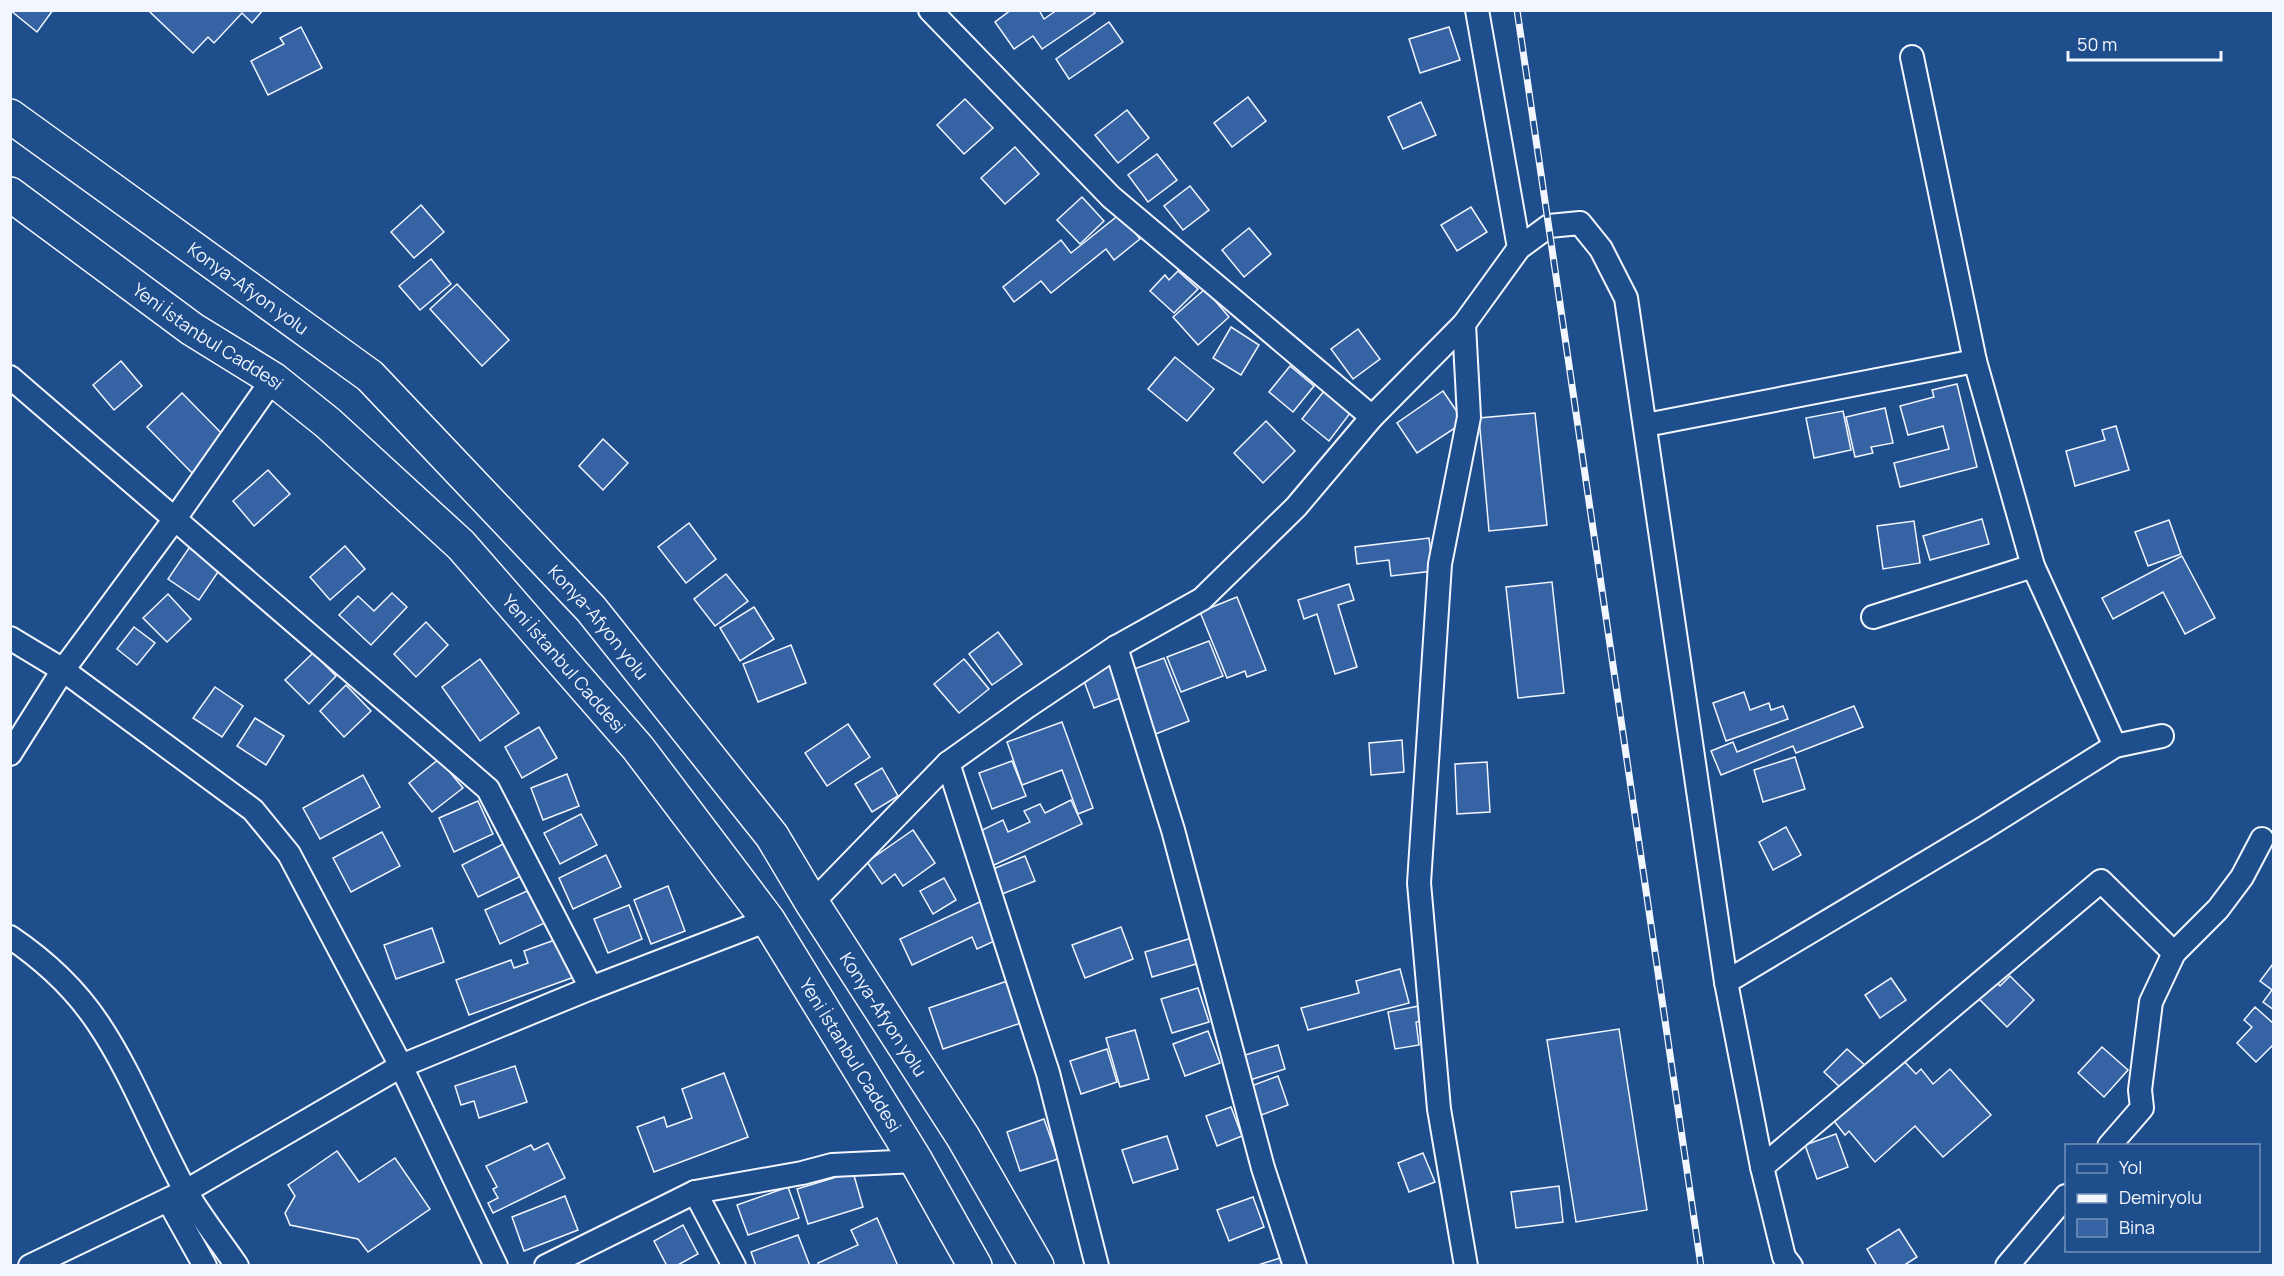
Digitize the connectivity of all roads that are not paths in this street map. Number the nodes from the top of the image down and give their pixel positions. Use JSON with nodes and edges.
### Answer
{"nodes":[{"id":1,"x":930,"y":10,"type":"edge"},
{"id":2,"x":1478,"y":10,"type":"edge"},
{"id":3,"x":1912,"y":57,"type":"dead end"},
{"id":4,"x":10,"y":116,"type":"edge"},
{"id":5,"x":10,"y":194,"type":"edge"},
{"id":6,"x":1519,"y":248,"type":"junction"},
{"id":7,"x":1464,"y":324,"type":"junction"},
{"id":8,"x":1975,"y":361,"type":"junction"},
{"id":9,"x":10,"y":377,"type":"edge"},
{"id":10,"x":273,"y":379,"type":"junction"},
{"id":11,"x":1372,"y":417,"type":"junction"},
{"id":12,"x":1646,"y":425,"type":"junction"},
{"id":13,"x":174,"y":520,"type":"junction"},
{"id":14,"x":2033,"y":566,"type":"junction"},
{"id":15,"x":1873,"y":617,"type":"dead end"},
{"id":16,"x":10,"y":638,"type":"edge"},
{"id":17,"x":1116,"y":647,"type":"junction"},
{"id":18,"x":63,"y":670,"type":"junction"},
{"id":19,"x":2162,"y":736,"type":"dead end"},
{"id":20,"x":2115,"y":746,"type":"junction"},
{"id":21,"x":10,"y":754,"type":"edge"},
{"id":22,"x":948,"y":763,"type":"junction"},
{"id":23,"x":2262,"y":839,"type":"dead end"},
{"id":24,"x":812,"y":903,"type":"junction"},
{"id":25,"x":768,"y":920,"type":"junction"},
{"id":26,"x":10,"y":937,"type":"edge"},
{"id":27,"x":2174,"y":953,"type":"junction"},
{"id":28,"x":1726,"y":982,"type":"junction"},
{"id":29,"x":591,"y":988,"type":"junction"},
{"id":30,"x":401,"y":1066,"type":"junction"},
{"id":31,"x":2111,"y":1144,"type":"edge"},
{"id":32,"x":916,"y":1161,"type":"junction"},
{"id":33,"x":1762,"y":1167,"type":"junction"},
{"id":34,"x":695,"y":1192,"type":"junction"},
{"id":35,"x":177,"y":1195,"type":"junction"},
{"id":36,"x":2065,"y":1198,"type":"edge"},
{"id":37,"x":491,"y":1264,"type":"edge"},
{"id":38,"x":30,"y":1266,"type":"edge"},
{"id":39,"x":205,"y":1266,"type":"edge"},
{"id":40,"x":237,"y":1266,"type":"edge"},
{"id":41,"x":546,"y":1266,"type":"edge"},
{"id":42,"x":734,"y":1266,"type":"edge"},
{"id":43,"x":975,"y":1266,"type":"edge"},
{"id":44,"x":1037,"y":1266,"type":"edge"},
{"id":45,"x":1097,"y":1266,"type":"edge"},
{"id":46,"x":1295,"y":1266,"type":"edge"},
{"id":47,"x":1466,"y":1266,"type":"edge"},
{"id":48,"x":1791,"y":1266,"type":"edge"},
{"id":49,"x":2007,"y":1266,"type":"edge"}],
"edges":[{"from":1,"to":11,"type":"street"},
{"from":2,"to":6,"type":"street"},
{"from":3,"to":8,"type":"street"},
{"from":4,"to":24,"type":"highway","name":"Konya-Afyon yolu"},
{"from":5,"to":10,"type":"highway","name":"Yeni İstanbul Caddesi"},
{"from":6,"to":7,"type":"street"},
{"from":6,"to":12,"type":"street"},
{"from":7,"to":11,"type":"street"},
{"from":7,"to":47,"type":"street"},
{"from":8,"to":12,"type":"street"},
{"from":8,"to":14,"type":"street"},
{"from":9,"to":13,"type":"street"},
{"from":10,"to":13,"type":"street"},
{"from":10,"to":25,"type":"highway","name":"Yeni İstanbul Caddesi"},
{"from":11,"to":17,"type":"street"},
{"from":12,"to":28,"type":"street"},
{"from":13,"to":18,"type":"street"},
{"from":13,"to":29,"type":"street"},
{"from":14,"to":15,"type":"street"},
{"from":14,"to":20,"type":"street"},
{"from":16,"to":18,"type":"street"},
{"from":17,"to":22,"type":"street"},
{"from":17,"to":46,"type":"street"},
{"from":18,"to":21,"type":"street"},
{"from":18,"to":30,"type":"street"},
{"from":19,"to":20,"type":"street"},
{"from":20,"to":28,"type":"street"},
{"from":22,"to":24,"type":"street"},
{"from":22,"to":45,"type":"street"},
{"from":23,"to":27,"type":"street"},
{"from":24,"to":44,"type":"highway","name":"Konya-Afyon yolu"},
{"from":25,"to":29,"type":"street"},
{"from":25,"to":32,"type":"highway","name":"Yeni İstanbul Caddesi"},
{"from":26,"to":35,"type":"street"},
{"from":27,"to":31,"type":"street"},
{"from":27,"to":33,"type":"street"},
{"from":28,"to":33,"type":"street"},
{"from":29,"to":30,"type":"street"},
{"from":30,"to":35,"type":"street"},
{"from":30,"to":37,"type":"street"},
{"from":32,"to":34,"type":"street"},
{"from":32,"to":43,"type":"highway","name":"Yeni İstanbul Caddesi"},
{"from":33,"to":48,"type":"street"},
{"from":34,"to":41,"type":"street"},
{"from":34,"to":42,"type":"street"},
{"from":35,"to":38,"type":"street"},
{"from":35,"to":39,"type":"street"},
{"from":35,"to":40,"type":"street"},
{"from":36,"to":49,"type":"street"}]}
